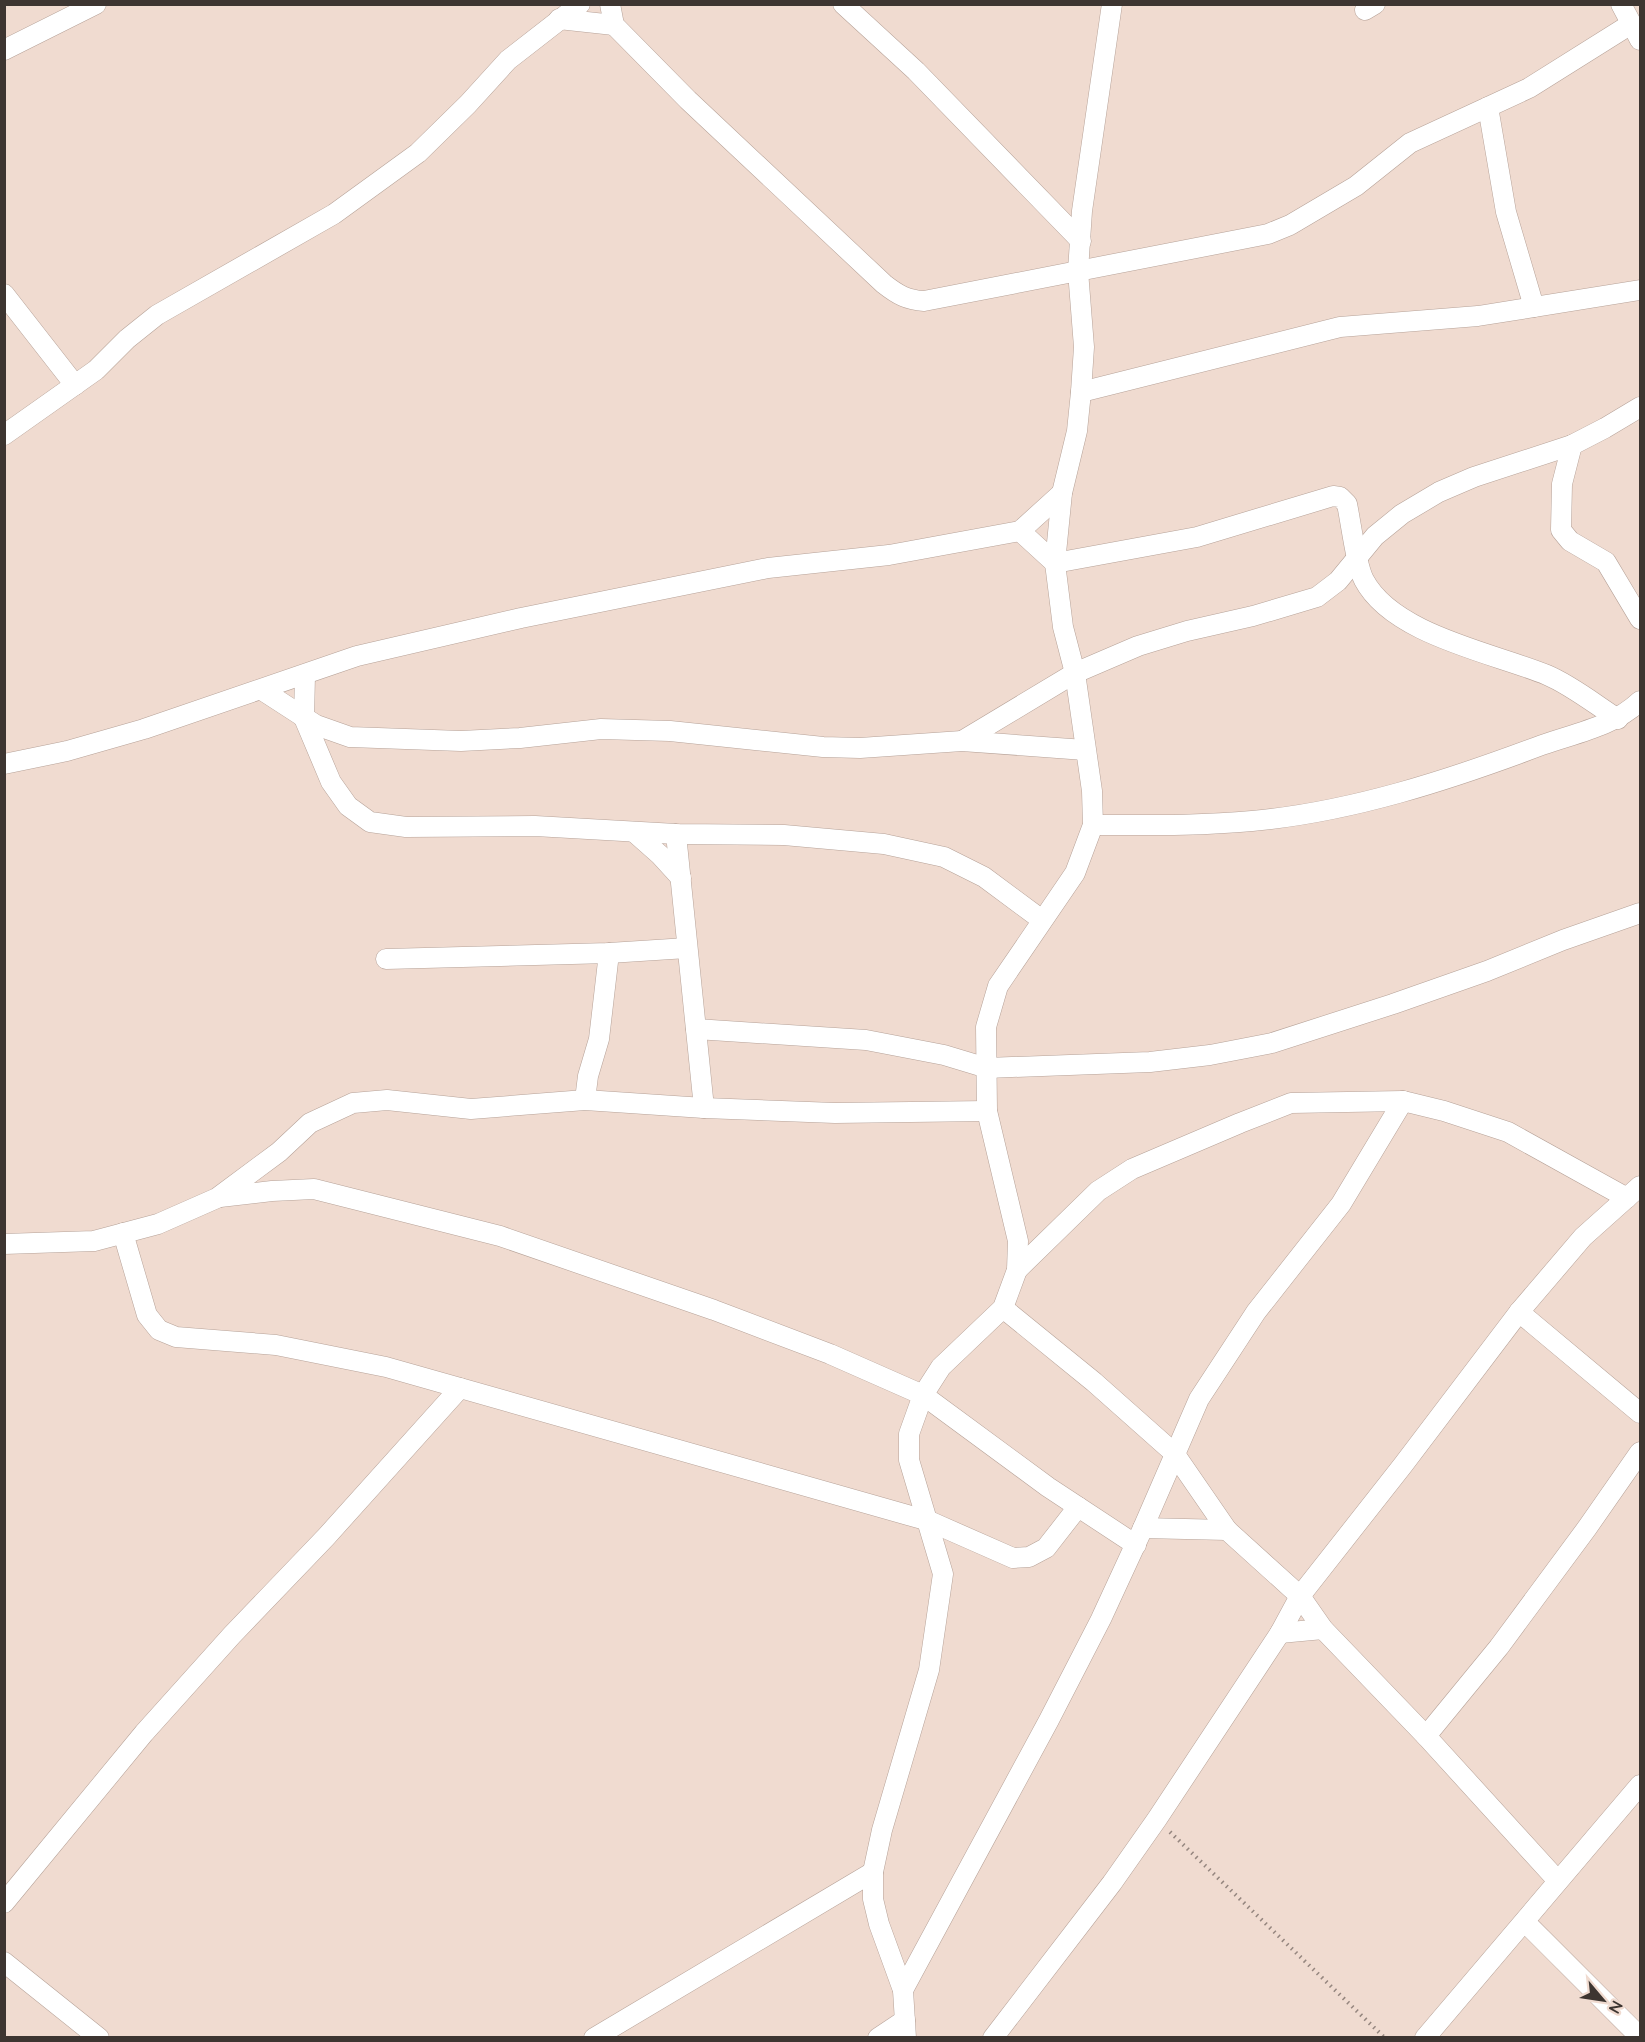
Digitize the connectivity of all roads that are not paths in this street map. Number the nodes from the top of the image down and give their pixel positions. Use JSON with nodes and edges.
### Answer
{"nodes":[{"id":1,"x":96,"y":4,"type":"edge"},
{"id":2,"x":580,"y":4,"type":"edge"},
{"id":3,"x":610,"y":4,"type":"edge"},
{"id":4,"x":843,"y":4,"type":"edge"},
{"id":5,"x":1112,"y":4,"type":"edge"},
{"id":6,"x":1621,"y":4,"type":"edge"},
{"id":7,"x":559,"y":19,"type":"junction"},
{"id":8,"x":614,"y":25,"type":"junction"},
{"id":9,"x":1636,"y":32,"type":"edge"},
{"id":10,"x":4,"y":50,"type":"edge"},
{"id":11,"x":1488,"y":106,"type":"junction"},
{"id":12,"x":1081,"y":241,"type":"junction"},
{"id":13,"x":1078,"y":271,"type":"junction"},
{"id":14,"x":1641,"y":290,"type":"edge"},
{"id":15,"x":4,"y":294,"type":"edge"},
{"id":16,"x":1534,"y":307,"type":"junction"},
{"id":17,"x":75,"y":385,"type":"junction"},
{"id":18,"x":1082,"y":392,"type":"junction"},
{"id":19,"x":1641,"y":407,"type":"edge"},
{"id":20,"x":4,"y":435,"type":"edge"},
{"id":21,"x":1572,"y":445,"type":"junction"},
{"id":22,"x":1540,"y":457,"type":"junction"},
{"id":23,"x":1562,"y":484,"type":"junction"},
{"id":24,"x":1062,"y":493,"type":"junction"},
{"id":25,"x":1020,"y":531,"type":"junction"},
{"id":26,"x":1358,"y":555,"type":"junction"},
{"id":27,"x":1055,"y":563,"type":"junction"},
{"id":28,"x":1641,"y":619,"type":"edge"},
{"id":29,"x":1075,"y":673,"type":"junction"},
{"id":30,"x":305,"y":675,"type":"junction"},
{"id":31,"x":262,"y":690,"type":"junction"},
{"id":32,"x":1633,"y":710,"type":"edge"},
{"id":33,"x":304,"y":718,"type":"junction"},
{"id":34,"x":962,"y":741,"type":"junction"},
{"id":35,"x":1085,"y":750,"type":"junction"},
{"id":36,"x":4,"y":764,"type":"edge"},
{"id":37,"x":1093,"y":825,"type":"junction"},
{"id":38,"x":634,"y":832,"type":"junction"},
{"id":39,"x":676,"y":834,"type":"junction"},
{"id":40,"x":681,"y":878,"type":"junction"},
{"id":41,"x":1641,"y":913,"type":"edge"},
{"id":42,"x":1042,"y":920,"type":"junction"},
{"id":43,"x":687,"y":948,"type":"junction"},
{"id":44,"x":609,"y":953,"type":"junction"},
{"id":45,"x":386,"y":959,"type":"dead end"},
{"id":46,"x":696,"y":1029,"type":"junction"},
{"id":47,"x":987,"y":1068,"type":"junction"},
{"id":48,"x":585,"y":1100,"type":"junction"},
{"id":49,"x":1403,"y":1101,"type":"junction"},
{"id":50,"x":704,"y":1108,"type":"junction"},
{"id":51,"x":987,"y":1111,"type":"junction"},
{"id":52,"x":1634,"y":1192,"type":"edge"},
{"id":53,"x":217,"y":1198,"type":"junction"},
{"id":54,"x":123,"y":1233,"type":"junction"},
{"id":55,"x":4,"y":1244,"type":"edge"},
{"id":56,"x":1017,"y":1270,"type":"junction"},
{"id":57,"x":1003,"y":1308,"type":"junction"},
{"id":58,"x":1519,"y":1312,"type":"junction"},
{"id":59,"x":460,"y":1388,"type":"junction"},
{"id":60,"x":923,"y":1395,"type":"junction"},
{"id":61,"x":1641,"y":1413,"type":"edge"},
{"id":62,"x":1641,"y":1452,"type":"edge"},
{"id":63,"x":1174,"y":1453,"type":"junction"},
{"id":64,"x":1078,"y":1506,"type":"junction"},
{"id":65,"x":929,"y":1521,"type":"junction"},
{"id":66,"x":1227,"y":1530,"type":"junction"},
{"id":67,"x":1139,"y":1537,"type":"junction"},
{"id":68,"x":1300,"y":1596,"type":"junction"},
{"id":69,"x":1323,"y":1629,"type":"junction"},
{"id":70,"x":1280,"y":1633,"type":"junction"},
{"id":71,"x":1426,"y":1736,"type":"junction"},
{"id":72,"x":1641,"y":1785,"type":"edge"},
{"id":73,"x":873,"y":1872,"type":"junction"},
{"id":74,"x":1558,"y":1881,"type":"junction"},
{"id":75,"x":4,"y":1904,"type":"edge"},
{"id":76,"x":1525,"y":1922,"type":"junction"},
{"id":77,"x":4,"y":1962,"type":"edge"},
{"id":78,"x":903,"y":1990,"type":"junction"},
{"id":79,"x":906,"y":2029,"type":"edge"},
{"id":80,"x":99,"y":2037,"type":"edge"},
{"id":81,"x":594,"y":2037,"type":"edge"},
{"id":82,"x":878,"y":2037,"type":"edge"},
{"id":83,"x":993,"y":2037,"type":"edge"},
{"id":84,"x":1425,"y":2037,"type":"edge"},
{"id":85,"x":1641,"y":2037,"type":"edge"}],
"edges":[{"from":1,"to":10,"type":"street"},
{"from":2,"to":7,"type":"street"},
{"from":3,"to":8,"type":"street"},
{"from":4,"to":12,"type":"street"},
{"from":5,"to":12,"type":"street"},
{"from":6,"to":9,"type":"street"},
{"from":7,"to":8,"type":"street"},
{"from":7,"to":17,"type":"street"},
{"from":8,"to":13,"type":"street"},
{"from":9,"to":11,"type":"street"},
{"from":11,"to":13,"type":"street"},
{"from":11,"to":16,"type":"street"},
{"from":12,"to":13,"type":"street"},
{"from":13,"to":18,"type":"street"},
{"from":14,"to":16,"type":"street"},
{"from":15,"to":17,"type":"street"},
{"from":16,"to":18,"type":"street"},
{"from":17,"to":20,"type":"street"},
{"from":18,"to":24,"type":"street"},
{"from":19,"to":21,"type":"street"},
{"from":21,"to":22,"type":"street"},
{"from":21,"to":23,"type":"street"},
{"from":22,"to":23,"type":"street"},
{"from":22,"to":26,"type":"street"},
{"from":23,"to":28,"type":"street"},
{"from":24,"to":25,"type":"street"},
{"from":24,"to":27,"type":"street"},
{"from":25,"to":27,"type":"street"},
{"from":25,"to":30,"type":"street"},
{"from":26,"to":27,"type":"street"},
{"from":26,"to":29,"type":"street"},
{"from":26,"to":32,"type":"street"},
{"from":27,"to":29,"type":"street"},
{"from":29,"to":34,"type":"street"},
{"from":29,"to":35,"type":"street"},
{"from":30,"to":31,"type":"street"},
{"from":30,"to":33,"type":"street"},
{"from":31,"to":33,"type":"street"},
{"from":31,"to":36,"type":"street"},
{"from":32,"to":37,"type":"street"},
{"from":33,"to":34,"type":"street"},
{"from":33,"to":38,"type":"street"},
{"from":34,"to":35,"type":"street"},
{"from":35,"to":37,"type":"street"},
{"from":37,"to":42,"type":"street"},
{"from":38,"to":39,"type":"street"},
{"from":38,"to":40,"type":"street"},
{"from":39,"to":40,"type":"street"},
{"from":39,"to":42,"type":"street"},
{"from":40,"to":43,"type":"street"},
{"from":41,"to":47,"type":"street"},
{"from":42,"to":47,"type":"street"},
{"from":43,"to":44,"type":"street"},
{"from":43,"to":46,"type":"street"},
{"from":44,"to":45,"type":"street"},
{"from":44,"to":48,"type":"street"},
{"from":46,"to":47,"type":"street"},
{"from":46,"to":50,"type":"street"},
{"from":47,"to":51,"type":"street"},
{"from":48,"to":50,"type":"street"},
{"from":48,"to":53,"type":"street"},
{"from":49,"to":52,"type":"street"},
{"from":49,"to":56,"type":"street"},
{"from":49,"to":63,"type":"street"},
{"from":50,"to":51,"type":"street"},
{"from":51,"to":56,"type":"street"},
{"from":52,"to":58,"type":"street"},
{"from":53,"to":54,"type":"street"},
{"from":53,"to":60,"type":"street"},
{"from":54,"to":55,"type":"street"},
{"from":54,"to":59,"type":"street"},
{"from":56,"to":57,"type":"street"},
{"from":57,"to":60,"type":"street"},
{"from":57,"to":63,"type":"street"},
{"from":58,"to":61,"type":"street"},
{"from":58,"to":68,"type":"street"},
{"from":59,"to":65,"type":"street"},
{"from":59,"to":75,"type":"street"},
{"from":60,"to":64,"type":"street"},
{"from":60,"to":65,"type":"street"},
{"from":62,"to":71,"type":"street"},
{"from":63,"to":66,"type":"street"},
{"from":63,"to":67,"type":"street"},
{"from":64,"to":65,"type":"street"},
{"from":64,"to":67,"type":"street"},
{"from":65,"to":73,"type":"street"},
{"from":66,"to":67,"type":"street"},
{"from":66,"to":68,"type":"street"},
{"from":67,"to":78,"type":"street"},
{"from":68,"to":69,"type":"street"},
{"from":68,"to":70,"type":"street"},
{"from":69,"to":70,"type":"street"},
{"from":69,"to":71,"type":"street"},
{"from":70,"to":83,"type":"street"},
{"from":71,"to":74,"type":"street"},
{"from":72,"to":74,"type":"street"},
{"from":73,"to":78,"type":"street"},
{"from":73,"to":81,"type":"street"},
{"from":74,"to":76,"type":"street"},
{"from":76,"to":84,"type":"street"},
{"from":76,"to":85,"type":"street"},
{"from":77,"to":80,"type":"street"},
{"from":78,"to":79,"type":"street"},
{"from":79,"to":82,"type":"street"}]}
